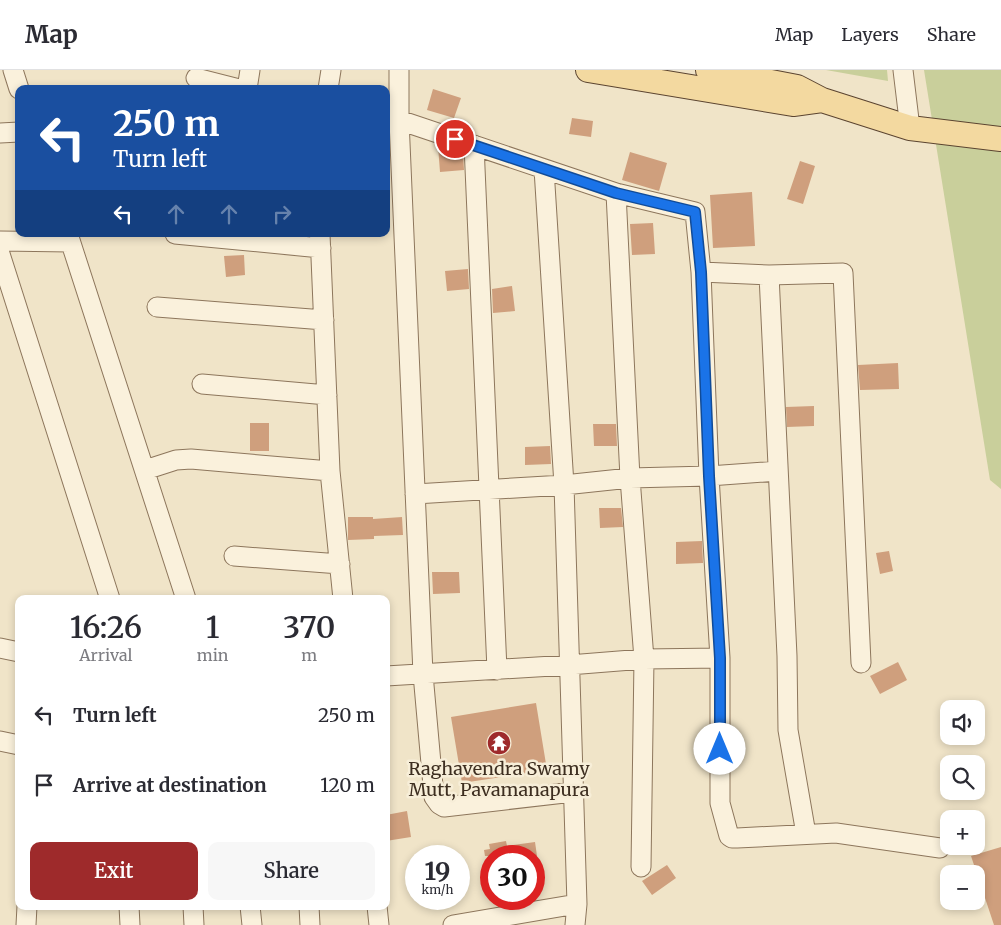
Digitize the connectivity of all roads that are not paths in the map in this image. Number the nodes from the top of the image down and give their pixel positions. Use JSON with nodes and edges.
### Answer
{"nodes":[{"id":1,"x":13,"y":70,"type":"edge"},
{"id":2,"x":250,"y":70,"type":"edge"},
{"id":3,"x":331,"y":70,"type":"edge"},
{"id":4,"x":399,"y":70,"type":"edge"},
{"id":5,"x":588,"y":70,"type":"edge"},
{"id":6,"x":708,"y":70,"type":"edge"},
{"id":7,"x":903,"y":70,"type":"edge"},
{"id":8,"x":196,"y":78,"type":"dead end"},
{"id":9,"x":18,"y":85,"type":"edge"},
{"id":10,"x":223,"y":85,"type":"edge"},
{"id":11,"x":248,"y":85,"type":"edge"},
{"id":12,"x":329,"y":85,"type":"edge"},
{"id":13,"x":822,"y":100,"type":"junction"},
{"id":14,"x":399,"y":120,"type":"junction"},
{"id":15,"x":910,"y":128,"type":"junction"},
{"id":16,"x":15,"y":132,"type":"edge"},
{"id":17,"x":0,"y":133,"type":"edge"},
{"id":18,"x":1001,"y":139,"type":"edge"},
{"id":19,"x":474,"y":145,"type":"junction"},
{"id":20,"x":544,"y":169,"type":"junction"},
{"id":21,"x":616,"y":193,"type":"junction"},
{"id":22,"x":238,"y":237,"type":"edge"},
{"id":23,"x":69,"y":238,"type":"edge"},
{"id":24,"x":0,"y":241,"type":"edge"},
{"id":25,"x":321,"y":241,"type":"edge"},
{"id":26,"x":0,"y":254,"type":"edge"},
{"id":27,"x":701,"y":272,"type":"junction"},
{"id":28,"x":769,"y":275,"type":"junction"},
{"id":29,"x":157,"y":307,"type":"dead end"},
{"id":30,"x":324,"y":320,"type":"junction"},
{"id":31,"x":202,"y":384,"type":"dead end"},
{"id":32,"x":327,"y":395,"type":"junction"},
{"id":33,"x":144,"y":470,"type":"junction"},
{"id":34,"x":330,"y":471,"type":"junction"},
{"id":35,"x":778,"y":471,"type":"junction"},
{"id":36,"x":709,"y":476,"type":"junction"},
{"id":37,"x":630,"y":478,"type":"junction"},
{"id":38,"x":564,"y":485,"type":"junction"},
{"id":39,"x":489,"y":489,"type":"junction"},
{"id":40,"x":415,"y":494,"type":"junction"},
{"id":41,"x":234,"y":556,"type":"dead end"},
{"id":42,"x":340,"y":564,"type":"junction"},
{"id":43,"x":109,"y":595,"type":"edge"},
{"id":44,"x":185,"y":595,"type":"edge"},
{"id":45,"x":343,"y":595,"type":"edge"},
{"id":46,"x":0,"y":648,"type":"edge"},
{"id":47,"x":15,"y":651,"type":"edge"},
{"id":48,"x":720,"y":658,"type":"junction"},
{"id":49,"x":644,"y":659,"type":"junction"},
{"id":50,"x":861,"y":663,"type":"dead end"},
{"id":51,"x":570,"y":665,"type":"junction"},
{"id":52,"x":497,"y":670,"type":"junction"},
{"id":53,"x":423,"y":674,"type":"junction"},
{"id":54,"x":390,"y":676,"type":"edge"},
{"id":55,"x":0,"y":741,"type":"edge"},
{"id":56,"x":15,"y":744,"type":"edge"},
{"id":57,"x":573,"y":792,"type":"junction"},
{"id":58,"x":806,"y":834,"type":"junction"},
{"id":59,"x":940,"y":848,"type":"dead end"},
{"id":60,"x":642,"y":867,"type":"dead end"},
{"id":61,"x":577,"y":904,"type":"junction"},
{"id":62,"x":27,"y":910,"type":"edge"},
{"id":63,"x":129,"y":910,"type":"edge"},
{"id":64,"x":193,"y":910,"type":"edge"},
{"id":65,"x":250,"y":910,"type":"edge"},
{"id":66,"x":309,"y":910,"type":"edge"},
{"id":67,"x":377,"y":910,"type":"edge"},
{"id":68,"x":26,"y":925,"type":"edge"},
{"id":69,"x":130,"y":925,"type":"edge"},
{"id":70,"x":194,"y":925,"type":"edge"},
{"id":71,"x":252,"y":925,"type":"edge"},
{"id":72,"x":310,"y":925,"type":"edge"},
{"id":73,"x":379,"y":925,"type":"edge"},
{"id":74,"x":452,"y":925,"type":"edge"},
{"id":75,"x":575,"y":925,"type":"edge"}],
"edges":[{"from":1,"to":9,"type":"street"},
{"from":2,"to":11,"type":"street"},
{"from":3,"to":12,"type":"street"},
{"from":4,"to":14,"type":"street"},
{"from":5,"to":13,"type":"main road"},
{"from":6,"to":13,"type":"main road"},
{"from":7,"to":15,"type":"street"},
{"from":8,"to":10,"type":"street"},
{"from":13,"to":15,"type":"main road"},
{"from":14,"to":19,"type":"street"},
{"from":14,"to":40,"type":"street"},
{"from":15,"to":18,"type":"main road"},
{"from":16,"to":17,"type":"street"},
{"from":19,"to":20,"type":"street"},
{"from":19,"to":39,"type":"street"},
{"from":20,"to":21,"type":"street"},
{"from":20,"to":38,"type":"street"},
{"from":21,"to":27,"type":"street"},
{"from":21,"to":37,"type":"street"},
{"from":22,"to":25,"type":"street"},
{"from":23,"to":24,"type":"street"},
{"from":23,"to":33,"type":"street"},
{"from":25,"to":30,"type":"street"},
{"from":26,"to":43,"type":"street"},
{"from":27,"to":28,"type":"street"},
{"from":27,"to":36,"type":"street"},
{"from":28,"to":35,"type":"street"},
{"from":28,"to":50,"type":"street"},
{"from":29,"to":30,"type":"street"},
{"from":30,"to":32,"type":"street"},
{"from":31,"to":32,"type":"street"},
{"from":32,"to":34,"type":"street"},
{"from":33,"to":34,"type":"street"},
{"from":33,"to":44,"type":"street"},
{"from":34,"to":42,"type":"street"},
{"from":35,"to":36,"type":"street"},
{"from":35,"to":58,"type":"street"},
{"from":36,"to":37,"type":"street"},
{"from":36,"to":48,"type":"street"},
{"from":37,"to":38,"type":"street"},
{"from":37,"to":49,"type":"street"},
{"from":38,"to":39,"type":"street"},
{"from":38,"to":51,"type":"street"},
{"from":39,"to":40,"type":"street"},
{"from":39,"to":52,"type":"street"},
{"from":40,"to":53,"type":"street"},
{"from":41,"to":42,"type":"street"},
{"from":42,"to":45,"type":"street"},
{"from":46,"to":47,"type":"street"},
{"from":48,"to":49,"type":"street"},
{"from":48,"to":58,"type":"street"},
{"from":49,"to":51,"type":"street"},
{"from":49,"to":60,"type":"street"},
{"from":51,"to":52,"type":"street"},
{"from":51,"to":57,"type":"street"},
{"from":52,"to":53,"type":"street"},
{"from":53,"to":54,"type":"street"},
{"from":53,"to":57,"type":"street"},
{"from":55,"to":56,"type":"street"},
{"from":57,"to":61,"type":"street"},
{"from":58,"to":59,"type":"street"},
{"from":61,"to":74,"type":"street"},
{"from":61,"to":75,"type":"street"},
{"from":62,"to":68,"type":"street"},
{"from":63,"to":69,"type":"street"},
{"from":64,"to":70,"type":"street"},
{"from":65,"to":71,"type":"street"},
{"from":66,"to":72,"type":"street"},
{"from":67,"to":73,"type":"street"}]}
